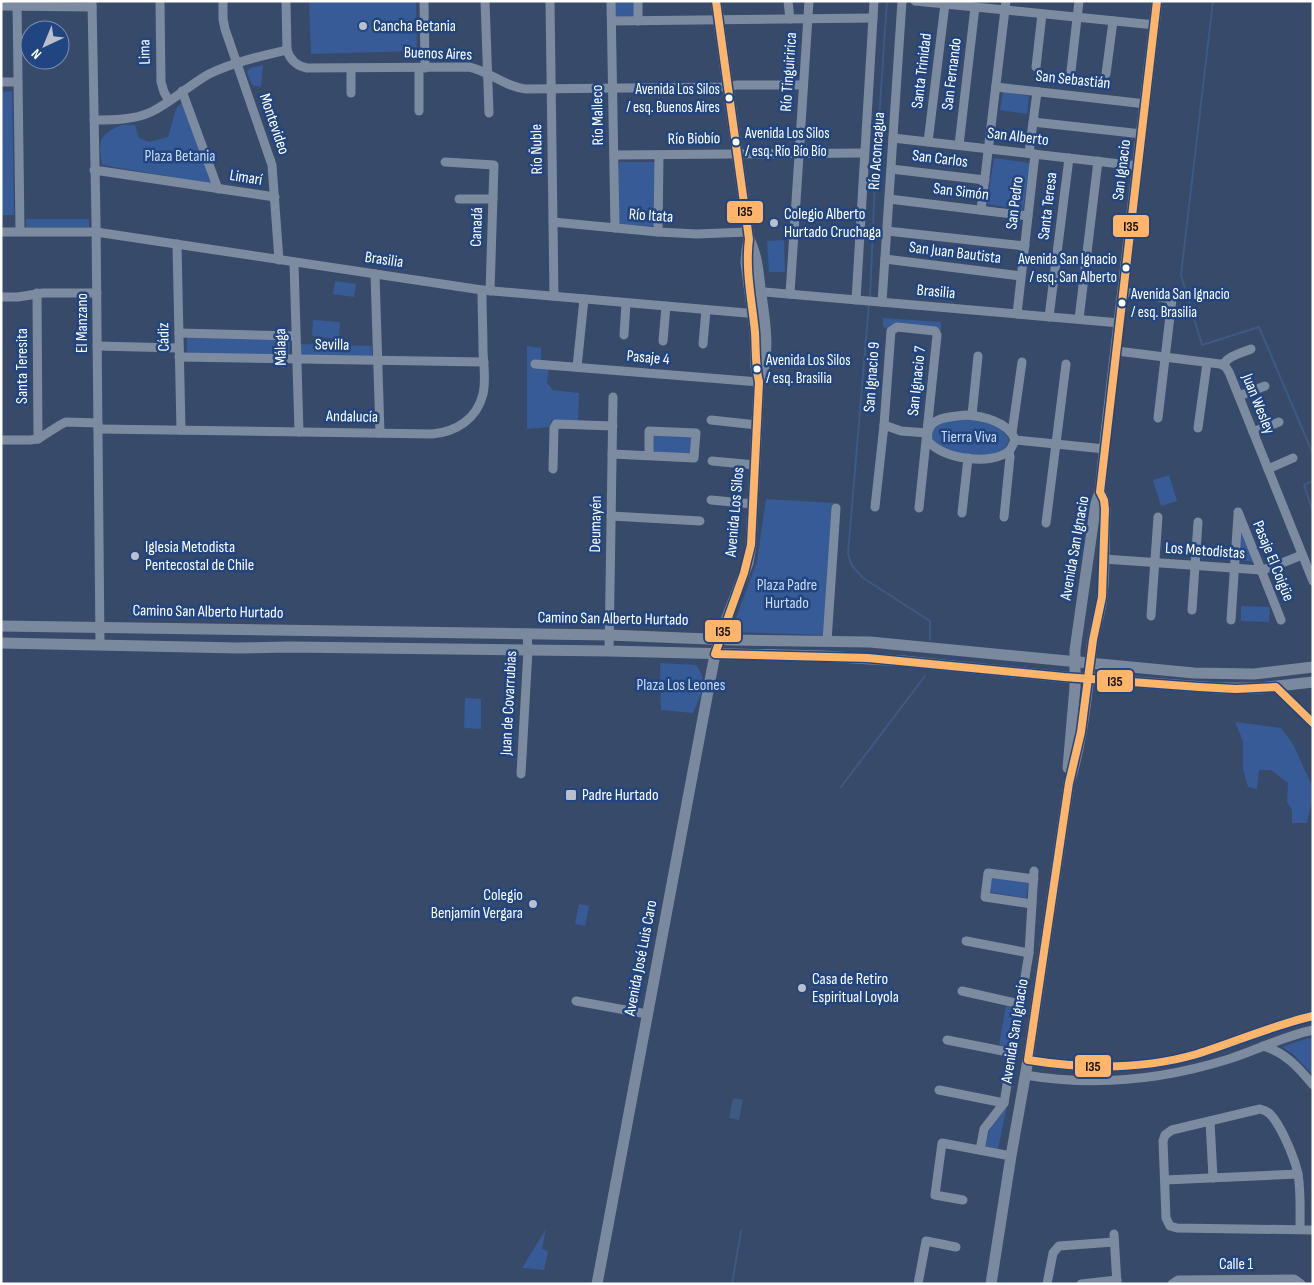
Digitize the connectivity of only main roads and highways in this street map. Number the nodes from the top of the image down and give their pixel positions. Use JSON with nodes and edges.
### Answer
{"nodes":[{"id":1,"x":716,"y":1,"type":"edge"},
{"id":2,"x":1158,"y":1,"type":"edge"},
{"id":3,"x":1100,"y":492,"type":"junction"},
{"id":4,"x":1,"y":626,"type":"edge"},
{"id":5,"x":486,"y":633,"type":"junction"},
{"id":6,"x":719,"y":639,"type":"junction"},
{"id":7,"x":1,"y":643,"type":"edge"},
{"id":8,"x":486,"y":650,"type":"junction"},
{"id":9,"x":715,"y":654,"type":"junction"},
{"id":10,"x":1075,"y":661,"type":"junction"},
{"id":11,"x":1090,"y":663,"type":"junction"},
{"id":12,"x":1313,"y":667,"type":"edge"},
{"id":13,"x":1075,"y":678,"type":"junction"},
{"id":14,"x":1088,"y":678,"type":"junction"},
{"id":15,"x":1313,"y":682,"type":"edge"},
{"id":16,"x":1069,"y":783,"type":"junction"},
{"id":17,"x":597,"y":1284,"type":"edge"},
{"id":18,"x":991,"y":1284,"type":"edge"}],
"edges":[{"from":1,"to":6,"type":"main road","name":"Avenida Los Silos"},
{"from":2,"to":3,"type":"main road","name":"San Ignacio"},
{"from":3,"to":10,"type":"main road","name":"Avenida San Ignacio"},
{"from":3,"to":11,"type":"main road","name":"Avenida San Ignacio"},
{"from":4,"to":5,"type":"main road","name":"Camino San Alberto Hurtado"},
{"from":5,"to":6,"type":"main road","name":"Camino San Alberto Hurtado"},
{"from":5,"to":8,"type":"main road"},
{"from":6,"to":9,"type":"main road","name":"Avenida José Luis Caro"},
{"from":6,"to":10,"type":"main road","name":"Camino San Alberto Hurtado"},
{"from":7,"to":8,"type":"main road","name":"Camino San Alberto Hurtado"},
{"from":8,"to":9,"type":"main road","name":"Camino San Alberto Hurtado"},
{"from":9,"to":13,"type":"main road","name":"Camino San Alberto Hurtado"},
{"from":9,"to":17,"type":"main road","name":"Avenida José Luis Caro"},
{"from":10,"to":11,"type":"main road","name":"Camino San Alberto Hurtado"},
{"from":10,"to":13,"type":"main road","name":"Avenida San Ignacio"},
{"from":11,"to":12,"type":"main road","name":"Camino San Alberto Hurtado"},
{"from":11,"to":14,"type":"main road","name":"Avenida San Ignacio"},
{"from":13,"to":14,"type":"main road","name":"Camino San Alberto Hurtado"},
{"from":13,"to":16,"type":"main road","name":"Avenida San Ignacio"},
{"from":14,"to":15,"type":"main road","name":"Camino San Alberto Hurtado"},
{"from":14,"to":16,"type":"main road","name":"Avenida San Ignacio"},
{"from":16,"to":18,"type":"main road","name":"Avenida San Ignacio"}]}
